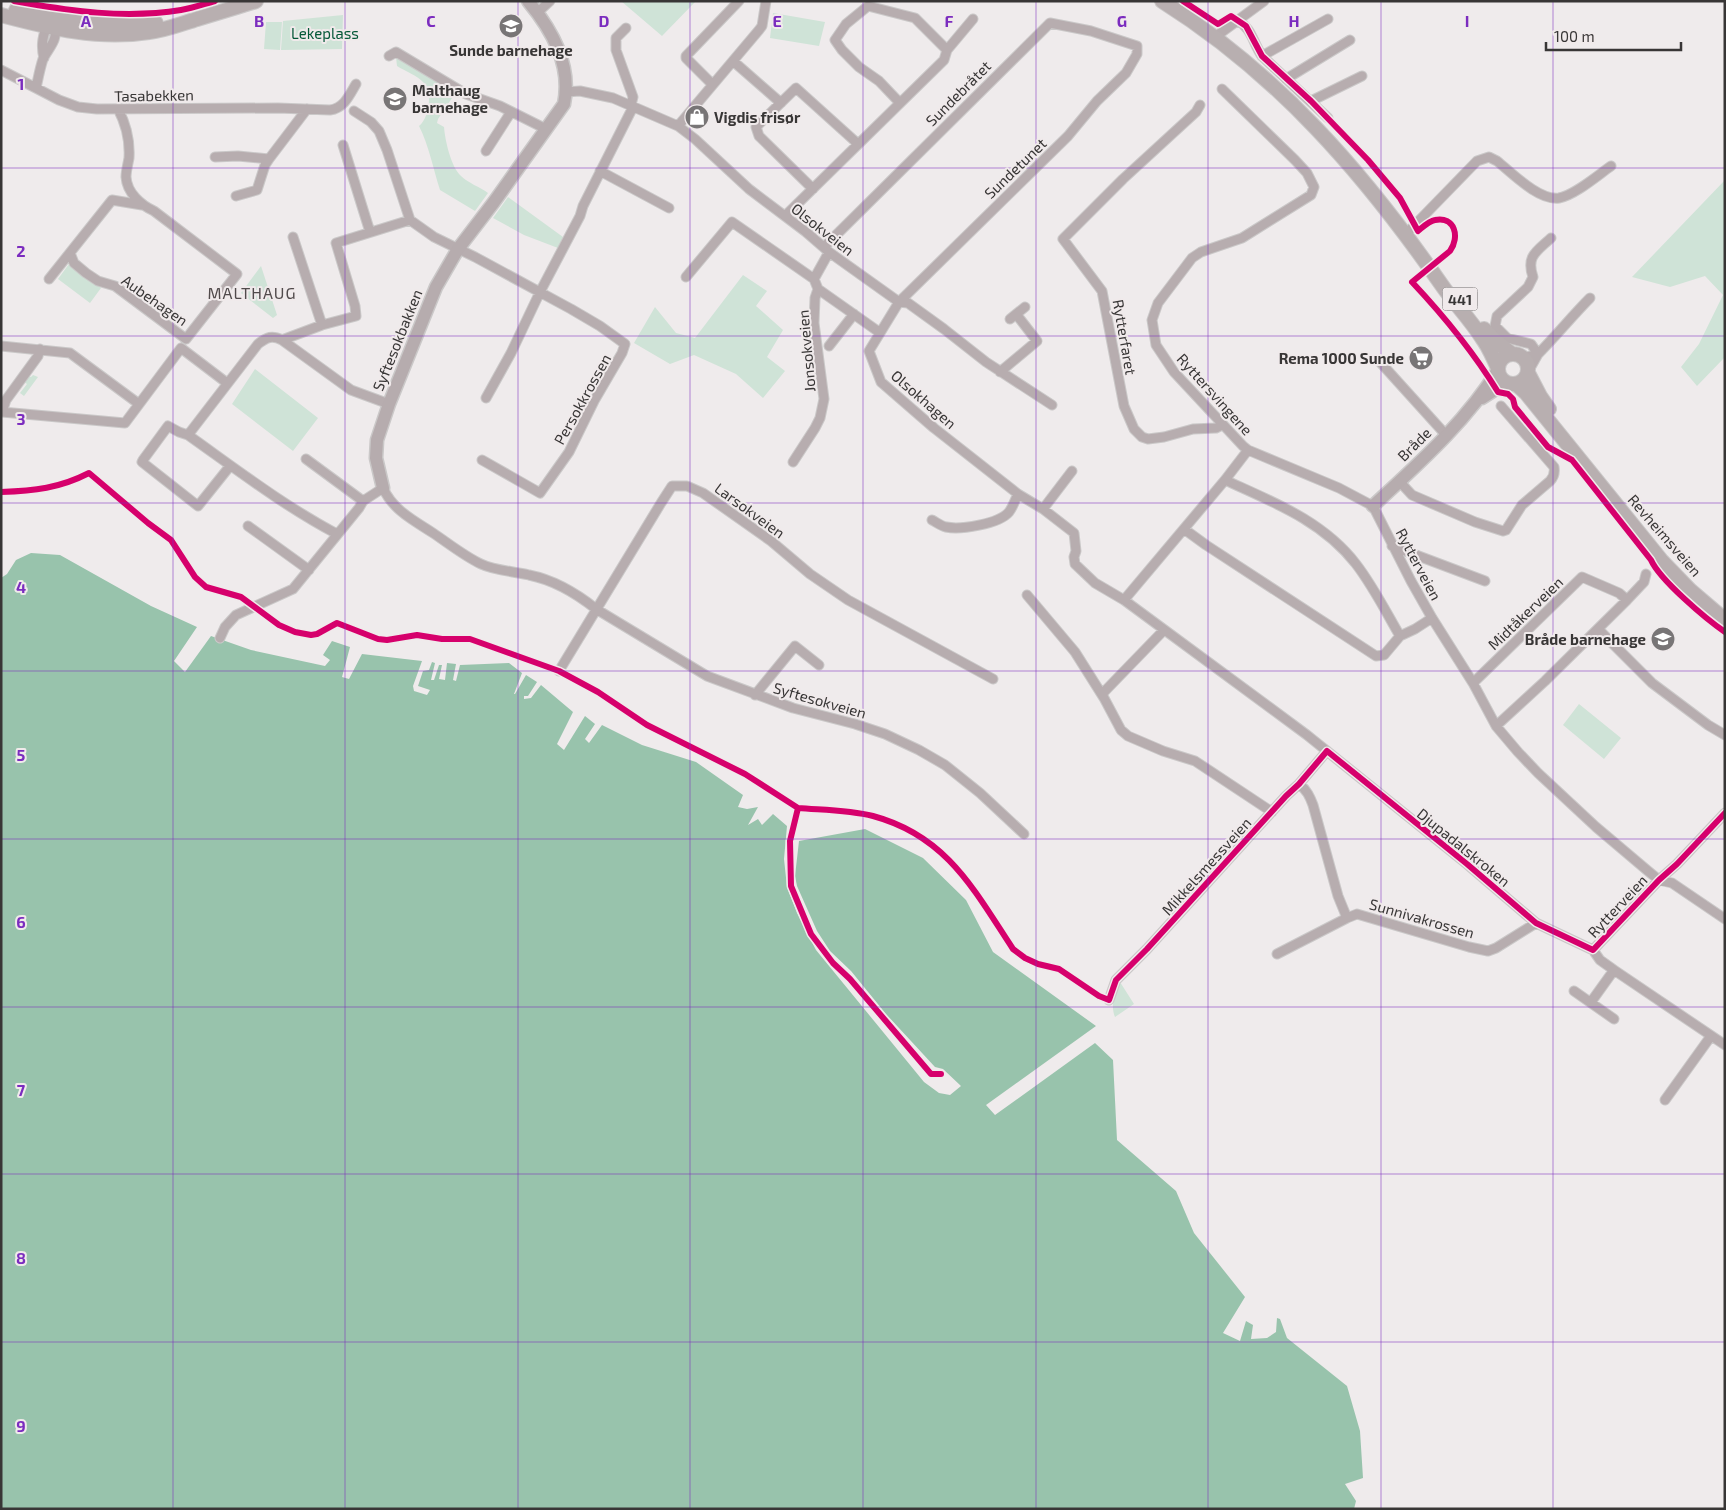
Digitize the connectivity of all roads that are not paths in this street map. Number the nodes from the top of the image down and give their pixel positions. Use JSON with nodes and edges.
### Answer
{"nodes":[{"id":1,"x":256,"y":1,"type":"edge"},
{"id":2,"x":528,"y":1,"type":"edge"},
{"id":3,"x":550,"y":1,"type":"edge"},
{"id":4,"x":739,"y":1,"type":"edge"},
{"id":5,"x":766,"y":1,"type":"edge"},
{"id":6,"x":1162,"y":1,"type":"edge"},
{"id":7,"x":1264,"y":1,"type":"edge"},
{"id":8,"x":1,"y":8,"type":"edge"},
{"id":9,"x":537,"y":12,"type":"junction"},
{"id":10,"x":1,"y":15,"type":"edge"},
{"id":11,"x":973,"y":19,"type":"dead end"},
{"id":12,"x":1328,"y":19,"type":"dead end"},
{"id":13,"x":1237,"y":20,"type":"junction"},
{"id":14,"x":52,"y":25,"type":"junction"},
{"id":15,"x":626,"y":28,"type":"dead end"},
{"id":16,"x":1215,"y":38,"type":"junction"},
{"id":17,"x":1350,"y":40,"type":"dead end"},
{"id":18,"x":1137,"y":46,"type":"joint"},
{"id":19,"x":616,"y":50,"type":"junction"},
{"id":20,"x":947,"y":50,"type":"junction"},
{"id":21,"x":608,"y":55,"type":"dead end"},
{"id":22,"x":389,"y":56,"type":"dead end"},
{"id":23,"x":1262,"y":56,"type":"junction"},
{"id":24,"x":733,"y":61,"type":"junction"},
{"id":25,"x":1,"y":70,"type":"edge"},
{"id":26,"x":1362,"y":76,"type":"dead end"},
{"id":27,"x":1286,"y":79,"type":"junction"},
{"id":28,"x":356,"y":84,"type":"dead end"},
{"id":29,"x":712,"y":84,"type":"junction"},
{"id":30,"x":36,"y":88,"type":"junction"},
{"id":31,"x":1222,"y":89,"type":"dead end"},
{"id":32,"x":566,"y":92,"type":"junction"},
{"id":33,"x":1310,"y":101,"type":"junction"},
{"id":34,"x":899,"y":102,"type":"junction"},
{"id":35,"x":781,"y":103,"type":"junction"},
{"id":36,"x":631,"y":105,"type":"junction"},
{"id":37,"x":1200,"y":105,"type":"dead end"},
{"id":38,"x":118,"y":109,"type":"junction"},
{"id":39,"x":307,"y":109,"type":"junction"},
{"id":40,"x":354,"y":111,"type":"dead end"},
{"id":41,"x":511,"y":112,"type":"junction"},
{"id":42,"x":1328,"y":118,"type":"dead end"},
{"id":43,"x":678,"y":126,"type":"junction"},
{"id":44,"x":546,"y":129,"type":"junction"},
{"id":45,"x":857,"y":143,"type":"junction"},
{"id":46,"x":343,"y":144,"type":"dead end"},
{"id":47,"x":486,"y":151,"type":"dead end"},
{"id":48,"x":215,"y":157,"type":"dead end"},
{"id":49,"x":269,"y":159,"type":"junction"},
{"id":50,"x":1611,"y":166,"type":"dead end"},
{"id":51,"x":600,"y":171,"type":"junction"},
{"id":52,"x":813,"y":189,"type":"junction"},
{"id":53,"x":236,"y":196,"type":"dead end"},
{"id":54,"x":142,"y":205,"type":"junction"},
{"id":55,"x":669,"y":208,"type":"dead end"},
{"id":56,"x":785,"y":216,"type":"junction"},
{"id":57,"x":410,"y":220,"type":"junction"},
{"id":58,"x":370,"y":232,"type":"junction"},
{"id":59,"x":293,"y":237,"type":"dead end"},
{"id":60,"x":1409,"y":238,"type":"junction"},
{"id":61,"x":1551,"y":238,"type":"dead end"},
{"id":62,"x":458,"y":249,"type":"junction"},
{"id":63,"x":826,"y":249,"type":"junction"},
{"id":64,"x":70,"y":253,"type":"junction"},
{"id":65,"x":686,"y":277,"type":"dead end"},
{"id":66,"x":49,"y":279,"type":"dead end"},
{"id":67,"x":814,"y":279,"type":"junction"},
{"id":68,"x":818,"y":289,"type":"junction"},
{"id":69,"x":540,"y":292,"type":"junction"},
{"id":70,"x":1590,"y":298,"type":"dead end"},
{"id":71,"x":899,"y":302,"type":"junction"},
{"id":72,"x":1025,"y":307,"type":"dead end"},
{"id":73,"x":854,"y":314,"type":"junction"},
{"id":74,"x":322,"y":325,"type":"junction"},
{"id":75,"x":880,"y":332,"type":"junction"},
{"id":76,"x":282,"y":340,"type":"junction"},
{"id":77,"x":1,"y":346,"type":"edge"},
{"id":78,"x":829,"y":346,"type":"dead end"},
{"id":79,"x":40,"y":349,"type":"junction"},
{"id":80,"x":1538,"y":354,"type":"junction"},
{"id":81,"x":1380,"y":362,"type":"dead end"},
{"id":82,"x":1523,"y":364,"type":"junction"},
{"id":83,"x":1498,"y":369,"type":"junction"},
{"id":84,"x":1000,"y":372,"type":"junction"},
{"id":85,"x":227,"y":383,"type":"junction"},
{"id":86,"x":1514,"y":384,"type":"junction"},
{"id":87,"x":486,"y":398,"type":"dead end"},
{"id":88,"x":1476,"y":403,"type":"junction"},
{"id":89,"x":139,"y":404,"type":"junction"},
{"id":90,"x":389,"y":404,"type":"junction"},
{"id":91,"x":1052,"y":405,"type":"dead end"},
{"id":92,"x":1501,"y":406,"type":"dead end"},
{"id":93,"x":1222,"y":425,"type":"junction"},
{"id":94,"x":188,"y":434,"type":"junction"},
{"id":95,"x":1446,"y":435,"type":"junction"},
{"id":96,"x":1248,"y":450,"type":"junction"},
{"id":97,"x":306,"y":460,"type":"dead end"},
{"id":98,"x":482,"y":460,"type":"dead end"},
{"id":99,"x":793,"y":462,"type":"dead end"},
{"id":100,"x":230,"y":466,"type":"junction"},
{"id":101,"x":1072,"y":471,"type":"dead end"},
{"id":102,"x":1226,"y":480,"type":"junction"},
{"id":103,"x":1399,"y":481,"type":"junction"},
{"id":104,"x":383,"y":488,"type":"junction"},
{"id":105,"x":1605,"y":490,"type":"junction"},
{"id":106,"x":1018,"y":494,"type":"junction"},
{"id":107,"x":363,"y":501,"type":"junction"},
{"id":108,"x":1373,"y":506,"type":"junction"},
{"id":109,"x":1044,"y":509,"type":"junction"},
{"id":110,"x":932,"y":520,"type":"dead end"},
{"id":111,"x":248,"y":526,"type":"dead end"},
{"id":112,"x":1066,"y":526,"type":"joint"},
{"id":113,"x":1184,"y":529,"type":"junction"},
{"id":114,"x":337,"y":534,"type":"junction"},
{"id":115,"x":1392,"y":546,"type":"junction"},
{"id":116,"x":309,"y":570,"type":"junction"},
{"id":117,"x":1646,"y":574,"type":"dead end"},
{"id":118,"x":1485,"y":581,"type":"dead end"},
{"id":119,"x":1027,"y":595,"type":"dead end"},
{"id":120,"x":1124,"y":600,"type":"junction"},
{"id":121,"x":1627,"y":600,"type":"junction"},
{"id":122,"x":596,"y":609,"type":"junction"},
{"id":123,"x":1432,"y":618,"type":"junction"},
{"id":124,"x":1725,"y":620,"type":"edge"},
{"id":125,"x":1598,"y":629,"type":"junction"},
{"id":126,"x":1164,"y":630,"type":"junction"},
{"id":127,"x":1400,"y":636,"type":"junction"},
{"id":128,"x":220,"y":638,"type":"dead end"},
{"id":129,"x":820,"y":665,"type":"dead end"},
{"id":130,"x":559,"y":671,"type":"dead end"},
{"id":131,"x":993,"y":679,"type":"dead end"},
{"id":132,"x":1473,"y":683,"type":"junction"},
{"id":133,"x":1102,"y":694,"type":"junction"},
{"id":134,"x":755,"y":695,"type":"junction"},
{"id":135,"x":1496,"y":726,"type":"junction"},
{"id":136,"x":1725,"y":735,"type":"edge"},
{"id":137,"x":1327,"y":751,"type":"junction"},
{"id":138,"x":1300,"y":784,"type":"junction"},
{"id":139,"x":1272,"y":812,"type":"junction"},
{"id":140,"x":1725,"y":813,"type":"edge"},
{"id":141,"x":1024,"y":834,"type":"dead end"},
{"id":142,"x":1658,"y":880,"type":"junction"},
{"id":143,"x":1347,"y":918,"type":"junction"},
{"id":144,"x":1725,"y":919,"type":"edge"},
{"id":145,"x":1536,"y":923,"type":"junction"},
{"id":146,"x":1593,"y":950,"type":"junction"},
{"id":147,"x":1277,"y":954,"type":"dead end"},
{"id":148,"x":1614,"y":970,"type":"junction"},
{"id":149,"x":1574,"y":991,"type":"dead end"},
{"id":150,"x":1109,"y":1000,"type":"dead end"},
{"id":151,"x":1591,"y":1002,"type":"junction"},
{"id":152,"x":1614,"y":1019,"type":"dead end"},
{"id":153,"x":1711,"y":1036,"type":"junction"},
{"id":154,"x":1725,"y":1045,"type":"edge"},
{"id":155,"x":1665,"y":1100,"type":"dead end"}],
"edges":[{"from":1,"to":14,"type":"main road"},
{"from":2,"to":9,"type":"street"},
{"from":3,"to":9,"type":"street"},
{"from":4,"to":29,"type":"street"},
{"from":5,"to":24,"type":"street"},
{"from":6,"to":16,"type":"main road","name":"Revheimsveien","number":"441"},
{"from":7,"to":13,"type":"street"},
{"from":8,"to":14,"type":"main road"},
{"from":9,"to":32,"type":"street"},
{"from":10,"to":14,"type":"main road"},
{"from":11,"to":20,"type":"street"},
{"from":12,"to":23,"type":"street"},
{"from":13,"to":16,"type":"street"},
{"from":13,"to":23,"type":"street"},
{"from":14,"to":30,"type":"street"},
{"from":15,"to":19,"type":"street"},
{"from":16,"to":60,"type":"main road","name":"Revheimsveien","number":"441"},
{"from":17,"to":27,"type":"street"},
{"from":18,"to":63,"type":"street","name":"Sundebråtet"},
{"from":18,"to":71,"type":"street","name":"Sundetunet"},
{"from":19,"to":21,"type":"street"},
{"from":19,"to":36,"type":"street"},
{"from":20,"to":34,"type":"street"},
{"from":20,"to":34,"type":"street"},
{"from":22,"to":41,"type":"street"},
{"from":23,"to":27,"type":"street"},
{"from":24,"to":29,"type":"street"},
{"from":24,"to":35,"type":"street"},
{"from":25,"to":30,"type":"street","name":"Tasabekken"},
{"from":26,"to":33,"type":"street"},
{"from":27,"to":33,"type":"street"},
{"from":28,"to":39,"type":"street","name":"Tasabekken"},
{"from":29,"to":43,"type":"street"},
{"from":30,"to":38,"type":"street","name":"Tasabekken"},
{"from":31,"to":93,"type":"street","name":"Ryttersvingene"},
{"from":32,"to":36,"type":"street","name":"Olsokveien"},
{"from":32,"to":44,"type":"street","name":"Syftesokbakken"},
{"from":33,"to":42,"type":"street"},
{"from":34,"to":45,"type":"street"},
{"from":35,"to":45,"type":"street"},
{"from":35,"to":52,"type":"street"},
{"from":36,"to":43,"type":"street","name":"Olsokveien"},
{"from":36,"to":51,"type":"street"},
{"from":37,"to":93,"type":"street","name":"Rytterfaret"},
{"from":38,"to":39,"type":"street","name":"Tasabekken"},
{"from":38,"to":54,"type":"street","name":"Aubehagen"},
{"from":39,"to":49,"type":"street"},
{"from":40,"to":57,"type":"street"},
{"from":41,"to":44,"type":"street"},
{"from":41,"to":47,"type":"street"},
{"from":43,"to":56,"type":"street","name":"Olsokveien"},
{"from":44,"to":62,"type":"street","name":"Syftesokbakken"},
{"from":45,"to":52,"type":"street"},
{"from":46,"to":58,"type":"street"},
{"from":48,"to":49,"type":"street"},
{"from":49,"to":53,"type":"street"},
{"from":50,"to":60,"type":"street"},
{"from":51,"to":55,"type":"street"},
{"from":51,"to":69,"type":"street"},
{"from":52,"to":56,"type":"street"},
{"from":54,"to":64,"type":"street","name":"Aubehagen"},
{"from":54,"to":64,"type":"street","name":"Aubehagen"},
{"from":56,"to":63,"type":"street","name":"Olsokveien"},
{"from":57,"to":58,"type":"street"},
{"from":57,"to":62,"type":"street","name":"Persokkrossen"},
{"from":58,"to":74,"type":"street"},
{"from":59,"to":74,"type":"street"},
{"from":60,"to":82,"type":"main road","name":"Revheimsveien","number":"441"},
{"from":60,"to":83,"type":"main road","name":"Revheimsveien","number":"441"},
{"from":61,"to":80,"type":"street"},
{"from":62,"to":69,"type":"street","name":"Persokkrossen"},
{"from":62,"to":90,"type":"street","name":"Syftesokbakken"},
{"from":63,"to":67,"type":"street"},
{"from":63,"to":71,"type":"street","name":"Olsokveien"},
{"from":64,"to":66,"type":"street","name":"Aubehagen"},
{"from":65,"to":67,"type":"street"},
{"from":67,"to":68,"type":"street","name":"Jonsokveien"},
{"from":68,"to":73,"type":"street","name":"Jonsokveien"},
{"from":68,"to":99,"type":"street","name":"Jonsokveien"},
{"from":69,"to":87,"type":"street"},
{"from":69,"to":98,"type":"street","name":"Persokkrossen"},
{"from":70,"to":80,"type":"street"},
{"from":71,"to":75,"type":"street","name":"Olsokhagen"},
{"from":71,"to":84,"type":"street","name":"Olsokveien"},
{"from":72,"to":84,"type":"street"},
{"from":73,"to":75,"type":"street","name":"Jonsokveien"},
{"from":73,"to":78,"type":"street","name":"Jonsokveien"},
{"from":74,"to":76,"type":"street"},
{"from":75,"to":106,"type":"street","name":"Olsokhagen"},
{"from":76,"to":85,"type":"street"},
{"from":76,"to":90,"type":"street"},
{"from":77,"to":79,"type":"street"},
{"from":79,"to":89,"type":"street"},
{"from":79,"to":89,"type":"street"},
{"from":80,"to":82,"type":"street"},
{"from":81,"to":95,"type":"street"},
{"from":82,"to":83,"type":"main road"},
{"from":82,"to":86,"type":"main road"},
{"from":82,"to":105,"type":"main road","name":"Revheimsveien","number":"441"},
{"from":83,"to":86,"type":"main road","number":"441"},
{"from":83,"to":88,"type":"street","name":"Bråde"},
{"from":84,"to":91,"type":"street","name":"Olsokveien"},
{"from":85,"to":89,"type":"street","name":"Aubehagen"},
{"from":85,"to":94,"type":"street"},
{"from":86,"to":88,"type":"street","name":"Bråde"},
{"from":86,"to":105,"type":"main road","name":"Revheimsveien","number":"441"},
{"from":88,"to":95,"type":"street","name":"Bråde"},
{"from":90,"to":104,"type":"street","name":"Syftesokbakken"},
{"from":92,"to":103,"type":"street"},
{"from":93,"to":96,"type":"street","name":"Ryttersvingene"},
{"from":94,"to":100,"type":"street"},
{"from":94,"to":100,"type":"street"},
{"from":95,"to":103,"type":"street","name":"Bråde"},
{"from":96,"to":102,"type":"street"},
{"from":96,"to":108,"type":"street","name":"Ryttersvingene"},
{"from":97,"to":107,"type":"street"},
{"from":100,"to":114,"type":"street"},
{"from":101,"to":109,"type":"street"},
{"from":102,"to":113,"type":"street"},
{"from":102,"to":127,"type":"street"},
{"from":103,"to":108,"type":"street","name":"Bråde"},
{"from":104,"to":107,"type":"street"},
{"from":104,"to":122,"type":"street","name":"Syftesokbakken"},
{"from":105,"to":124,"type":"main road","name":"Revheimsveien","number":"441"},
{"from":106,"to":109,"type":"street","name":"Olsokhagen"},
{"from":106,"to":110,"type":"street"},
{"from":107,"to":114,"type":"street"},
{"from":108,"to":115,"type":"street","name":"Rytterveien"},
{"from":109,"to":112,"type":"street","name":"Olsokhagen"},
{"from":111,"to":116,"type":"street"},
{"from":112,"to":120,"type":"street","name":"Djupadalskroken"},
{"from":113,"to":120,"type":"street"},
{"from":113,"to":127,"type":"street"},
{"from":114,"to":116,"type":"street"},
{"from":115,"to":118,"type":"street"},
{"from":115,"to":123,"type":"street","name":"Rytterveien"},
{"from":116,"to":128,"type":"street"},
{"from":117,"to":121,"type":"street"},
{"from":119,"to":133,"type":"street"},
{"from":120,"to":126,"type":"street","name":"Djupadalskroken"},
{"from":121,"to":125,"type":"street"},
{"from":121,"to":132,"type":"street","name":"Midtåkerveien"},
{"from":122,"to":130,"type":"street","name":"Larsokveien"},
{"from":122,"to":131,"type":"street","name":"Larsokveien"},
{"from":122,"to":134,"type":"street","name":"Syftesokveien"},
{"from":123,"to":127,"type":"street"},
{"from":123,"to":132,"type":"street","name":"Rytterveien"},
{"from":125,"to":135,"type":"street"},
{"from":125,"to":136,"type":"street"},
{"from":126,"to":133,"type":"street"},
{"from":126,"to":137,"type":"street","name":"Djupadalskroken"},
{"from":129,"to":134,"type":"street"},
{"from":132,"to":135,"type":"street","name":"Rytterveien"},
{"from":133,"to":139,"type":"street"},
{"from":134,"to":141,"type":"street","name":"Syftesokveien"},
{"from":135,"to":142,"type":"street","name":"Rytterveien"},
{"from":137,"to":138,"type":"street","name":"Mikkelsmessveien"},
{"from":137,"to":145,"type":"street","name":"Djupadalskroken"},
{"from":138,"to":139,"type":"street","name":"Mikkelsmessveien"},
{"from":138,"to":143,"type":"street","name":"Sunnivakrossen"},
{"from":139,"to":150,"type":"street","name":"Mikkelsmessveien"},
{"from":140,"to":142,"type":"street"},
{"from":142,"to":144,"type":"street","name":"Rytterveien"},
{"from":142,"to":146,"type":"street","name":"Rytterveien"},
{"from":143,"to":145,"type":"street","name":"Sunnivakrossen"},
{"from":143,"to":147,"type":"street"},
{"from":145,"to":146,"type":"street","name":"Djupadalskroken"},
{"from":146,"to":148,"type":"street","name":"Djupadalskroken"},
{"from":148,"to":151,"type":"street"},
{"from":148,"to":153,"type":"street","name":"Djupadalskroken"},
{"from":149,"to":151,"type":"street"},
{"from":151,"to":152,"type":"street"},
{"from":153,"to":154,"type":"street","name":"Djupadalskroken"},
{"from":153,"to":155,"type":"street"}]}
